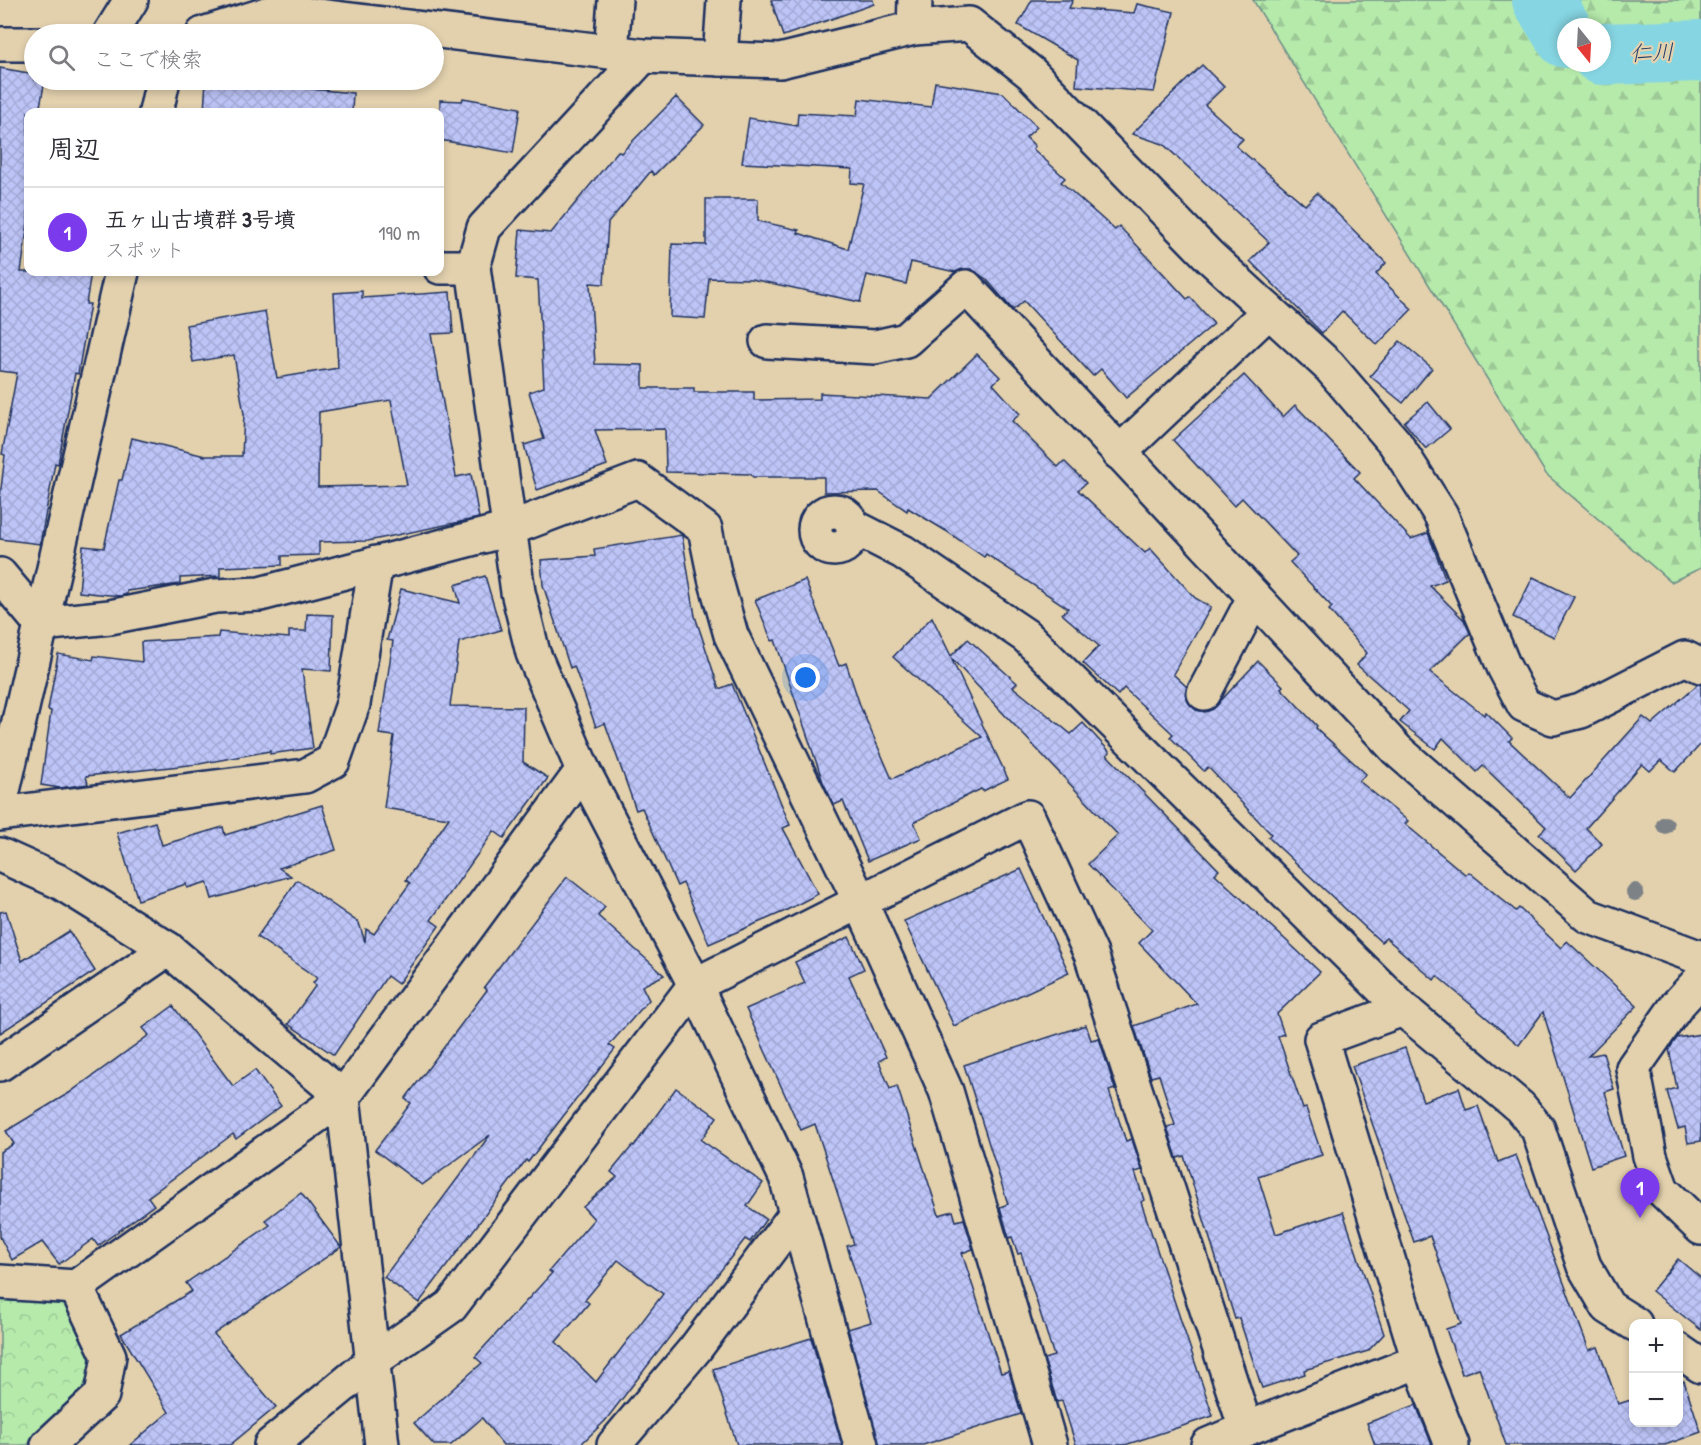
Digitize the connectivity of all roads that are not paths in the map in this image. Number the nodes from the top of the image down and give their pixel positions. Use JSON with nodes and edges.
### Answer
{"nodes":[{"id":1,"x":131,"y":0,"type":"edge"},
{"id":2,"x":615,"y":0,"type":"edge"},
{"id":3,"x":724,"y":0,"type":"edge"},
{"id":4,"x":915,"y":14,"type":"edge"},
{"id":5,"x":116,"y":24,"type":"edge"},
{"id":6,"x":236,"y":24,"type":"edge"},
{"id":7,"x":383,"y":24,"type":"edge"},
{"id":8,"x":444,"y":32,"type":"edge"},
{"id":9,"x":0,"y":44,"type":"edge"},
{"id":10,"x":24,"y":44,"type":"edge"},
{"id":11,"x":611,"y":52,"type":"junction"},
{"id":12,"x":643,"y":56,"type":"junction"},
{"id":13,"x":720,"y":59,"type":"junction"},
{"id":14,"x":161,"y":90,"type":"edge"},
{"id":15,"x":157,"y":108,"type":"edge"},
{"id":16,"x":444,"y":267,"type":"edge"},
{"id":17,"x":473,"y":267,"type":"junction"},
{"id":18,"x":121,"y":276,"type":"edge"},
{"id":19,"x":1269,"y":311,"type":"junction"},
{"id":20,"x":767,"y":341,"type":"dead end"},
{"id":21,"x":1119,"y":453,"type":"junction"},
{"id":22,"x":854,"y":527,"type":"dead end"},
{"id":23,"x":509,"y":529,"type":"junction"},
{"id":24,"x":376,"y":563,"type":"junction"},
{"id":25,"x":0,"y":575,"type":"edge"},
{"id":26,"x":1254,"y":598,"type":"junction"},
{"id":27,"x":41,"y":624,"type":"junction"},
{"id":28,"x":1701,"y":666,"type":"edge"},
{"id":29,"x":1204,"y":693,"type":"dead end"},
{"id":30,"x":583,"y":770,"type":"junction"},
{"id":31,"x":0,"y":804,"type":"edge"},
{"id":32,"x":0,"y":814,"type":"edge"},
{"id":33,"x":0,"y":855,"type":"edge"},
{"id":34,"x":860,"y":901,"type":"junction"},
{"id":35,"x":168,"y":949,"type":"junction"},
{"id":36,"x":1701,"y":958,"type":"edge"},
{"id":37,"x":1701,"y":979,"type":"edge"},
{"id":38,"x":695,"y":985,"type":"junction"},
{"id":39,"x":1403,"y":1009,"type":"junction"},
{"id":40,"x":0,"y":1064,"type":"edge"},
{"id":41,"x":344,"y":1097,"type":"junction"},
{"id":42,"x":796,"y":1214,"type":"junction"},
{"id":43,"x":1701,"y":1228,"type":"edge"},
{"id":44,"x":0,"y":1282,"type":"edge"},
{"id":45,"x":76,"y":1287,"type":"junction"},
{"id":46,"x":1629,"y":1319,"type":"edge"},
{"id":47,"x":1683,"y":1353,"type":"edge"},
{"id":48,"x":373,"y":1361,"type":"junction"},
{"id":49,"x":1419,"y":1361,"type":"junction"},
{"id":50,"x":1701,"y":1366,"type":"edge"},
{"id":51,"x":1246,"y":1429,"type":"junction"},
{"id":52,"x":48,"y":1445,"type":"edge"},
{"id":53,"x":271,"y":1445,"type":"edge"},
{"id":54,"x":382,"y":1445,"type":"edge"},
{"id":55,"x":614,"y":1445,"type":"edge"},
{"id":56,"x":861,"y":1445,"type":"edge"},
{"id":57,"x":1050,"y":1445,"type":"edge"},
{"id":58,"x":1208,"y":1445,"type":"edge"},
{"id":59,"x":1452,"y":1445,"type":"edge"}],
"edges":[{"from":1,"to":5,"type":"street"},
{"from":2,"to":11,"type":"street"},
{"from":3,"to":13,"type":"street"},
{"from":4,"to":13,"type":"street"},
{"from":4,"to":19,"type":"street"},
{"from":6,"to":7,"type":"street"},
{"from":8,"to":11,"type":"street"},
{"from":9,"to":10,"type":"street"},
{"from":11,"to":12,"type":"street"},
{"from":12,"to":13,"type":"street"},
{"from":12,"to":17,"type":"street"},
{"from":14,"to":15,"type":"street"},
{"from":16,"to":17,"type":"street"},
{"from":17,"to":23,"type":"street"},
{"from":18,"to":27,"type":"street"},
{"from":19,"to":21,"type":"street"},
{"from":19,"to":28,"type":"street"},
{"from":20,"to":21,"type":"street"},
{"from":21,"to":26,"type":"street"},
{"from":22,"to":39,"type":"street"},
{"from":23,"to":24,"type":"street"},
{"from":23,"to":30,"type":"street"},
{"from":23,"to":34,"type":"street"},
{"from":24,"to":27,"type":"street"},
{"from":24,"to":32,"type":"street"},
{"from":25,"to":27,"type":"street"},
{"from":26,"to":29,"type":"street"},
{"from":26,"to":36,"type":"street"},
{"from":27,"to":31,"type":"street"},
{"from":30,"to":38,"type":"street"},
{"from":30,"to":41,"type":"street"},
{"from":33,"to":35,"type":"street"},
{"from":34,"to":38,"type":"street"},
{"from":34,"to":51,"type":"street"},
{"from":34,"to":57,"type":"street"},
{"from":35,"to":40,"type":"street"},
{"from":35,"to":41,"type":"street"},
{"from":37,"to":43,"type":"street"},
{"from":38,"to":42,"type":"street"},
{"from":38,"to":48,"type":"street"},
{"from":39,"to":46,"type":"street"},
{"from":39,"to":49,"type":"street"},
{"from":41,"to":45,"type":"street"},
{"from":41,"to":48,"type":"street"},
{"from":42,"to":55,"type":"street"},
{"from":42,"to":56,"type":"street"},
{"from":44,"to":45,"type":"street"},
{"from":45,"to":52,"type":"street"},
{"from":47,"to":50,"type":"street"},
{"from":48,"to":53,"type":"street"},
{"from":48,"to":54,"type":"street"},
{"from":49,"to":51,"type":"street"},
{"from":49,"to":59,"type":"street"},
{"from":51,"to":58,"type":"street"}]}
